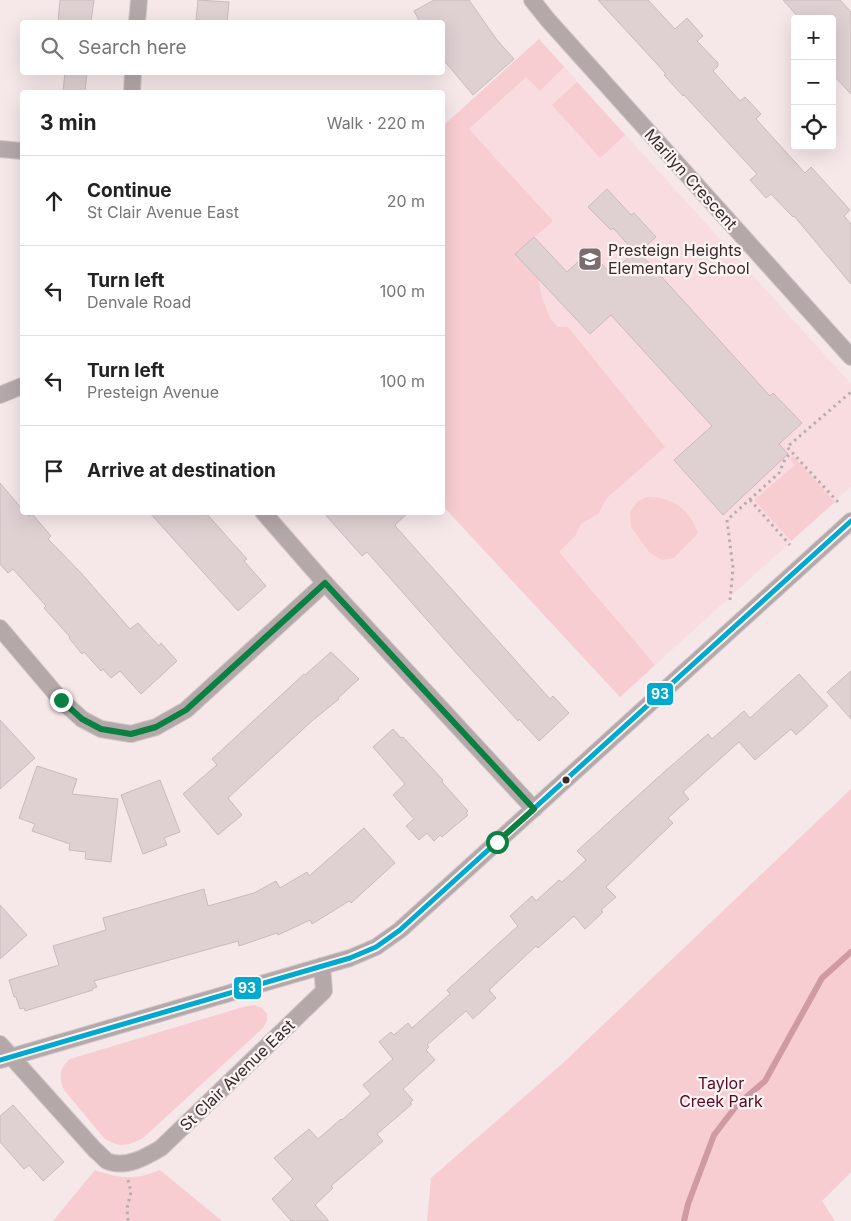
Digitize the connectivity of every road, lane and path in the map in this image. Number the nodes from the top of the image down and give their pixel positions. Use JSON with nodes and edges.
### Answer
{"nodes":[{"id":1,"x":139,"y":0,"type":"edge"},
{"id":2,"x":532,"y":0,"type":"edge"},
{"id":3,"x":137,"y":20,"type":"edge"},
{"id":4,"x":133,"y":75,"type":"edge"},
{"id":5,"x":132,"y":90,"type":"edge"},
{"id":6,"x":0,"y":150,"type":"edge"},
{"id":7,"x":20,"y":151,"type":"edge"},
{"id":8,"x":851,"y":357,"type":"edge"},
{"id":9,"x":20,"y":387,"type":"edge"},
{"id":10,"x":851,"y":392,"type":"edge"},
{"id":11,"x":0,"y":395,"type":"edge"},
{"id":12,"x":792,"y":452,"type":"junction"},
{"id":13,"x":750,"y":500,"type":"junction"},
{"id":14,"x":838,"y":502,"type":"dead end"},
{"id":15,"x":266,"y":515,"type":"edge"},
{"id":16,"x":851,"y":521,"type":"edge"},
{"id":17,"x":790,"y":545,"type":"dead end"},
{"id":18,"x":325,"y":583,"type":"junction"},
{"id":19,"x":730,"y":600,"type":"dead end"},
{"id":20,"x":0,"y":628,"type":"edge"},
{"id":21,"x":534,"y":809,"type":"junction"},
{"id":22,"x":322,"y":966,"type":"junction"},
{"id":23,"x":0,"y":1044,"type":"edge"},
{"id":24,"x":6,"y":1058,"type":"edge"},
{"id":25,"x":125,"y":1163,"type":"junction"},
{"id":26,"x":128,"y":1221,"type":"edge"}],
"edges":[{"from":1,"to":3,"type":"street"},
{"from":2,"to":8,"type":"street","name":"Marilyn Crescent"},
{"from":4,"to":5,"type":"street"},
{"from":6,"to":7,"type":"street"},
{"from":9,"to":11,"type":"street"},
{"from":10,"to":12,"type":"path"},
{"from":12,"to":13,"type":"path"},
{"from":12,"to":14,"type":"path"},
{"from":13,"to":17,"type":"path"},
{"from":13,"to":19,"type":"path"},
{"from":15,"to":18,"type":"street"},
{"from":16,"to":21,"type":"street"},
{"from":18,"to":20,"type":"street"},
{"from":18,"to":21,"type":"street"},
{"from":21,"to":22,"type":"street"},
{"from":22,"to":24,"type":"street"},
{"from":22,"to":25,"type":"street","name":"St Clair Avenue East"},
{"from":23,"to":24,"type":"street"},
{"from":24,"to":25,"type":"street"},
{"from":25,"to":26,"type":"path"}]}
